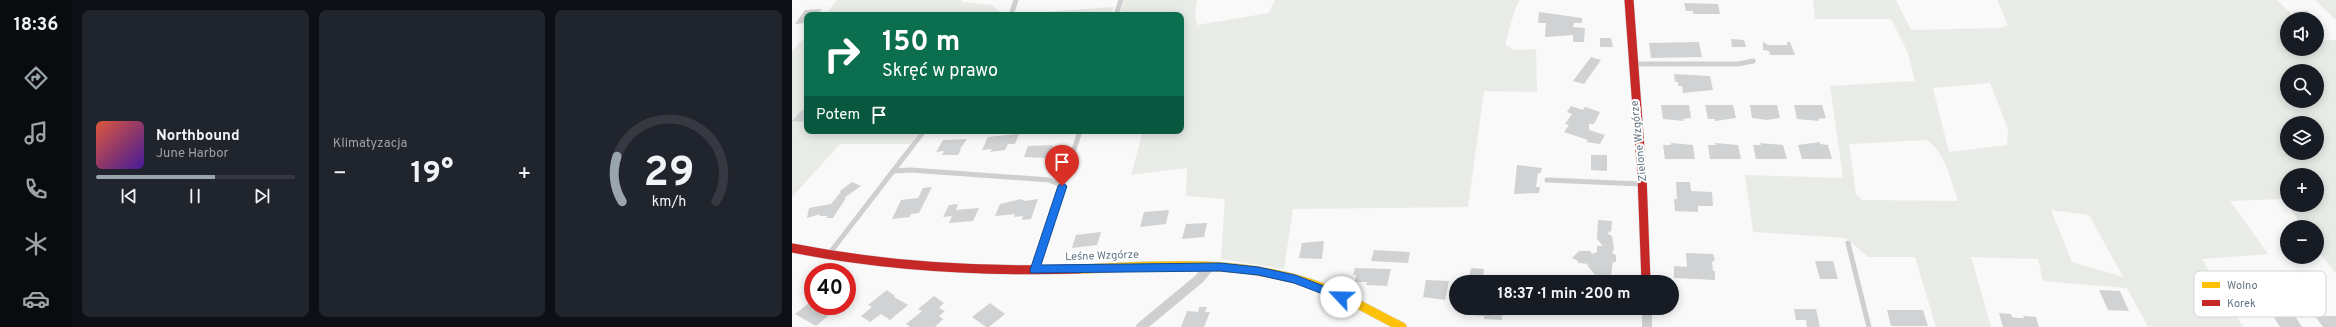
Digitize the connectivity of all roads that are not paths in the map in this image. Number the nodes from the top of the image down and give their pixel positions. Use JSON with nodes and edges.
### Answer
{"nodes":[{"id":1,"x":1016,"y":0,"type":"edge"},
{"id":2,"x":1121,"y":0,"type":"edge"},
{"id":3,"x":1629,"y":0,"type":"edge"},
{"id":4,"x":1012,"y":12,"type":"edge"},
{"id":5,"x":1117,"y":12,"type":"edge"},
{"id":6,"x":1753,"y":61,"type":"dead end"},
{"id":7,"x":1632,"y":63,"type":"junction"},
{"id":8,"x":922,"y":134,"type":"edge"},
{"id":9,"x":1079,"y":134,"type":"edge"},
{"id":10,"x":893,"y":171,"type":"junction"},
{"id":11,"x":1547,"y":180,"type":"dead end"},
{"id":12,"x":1644,"y":184,"type":"junction"},
{"id":13,"x":1062,"y":186,"type":"junction"},
{"id":14,"x":1848,"y":243,"type":"dead end"},
{"id":15,"x":792,"y":248,"type":"edge"},
{"id":16,"x":828,"y":255,"type":"junction"},
{"id":17,"x":1209,"y":267,"type":"junction"},
{"id":18,"x":1035,"y":270,"type":"junction"},
{"id":19,"x":1646,"y":275,"type":"edge"},
{"id":20,"x":1647,"y":315,"type":"edge"},
{"id":21,"x":1141,"y":327,"type":"edge"},
{"id":22,"x":1402,"y":327,"type":"edge"},
{"id":23,"x":1647,"y":327,"type":"edge"},
{"id":24,"x":1869,"y":327,"type":"edge"}],
"edges":[{"from":1,"to":4,"type":"lane"},
{"from":2,"to":5,"type":"lane"},
{"from":3,"to":7,"type":"street","name":"Zielone Wzgórze"},
{"from":6,"to":7,"type":"lane"},
{"from":7,"to":12,"type":"street","name":"Zielone Wzgórze"},
{"from":8,"to":10,"type":"lane"},
{"from":9,"to":13,"type":"lane"},
{"from":10,"to":13,"type":"lane"},
{"from":10,"to":16,"type":"lane"},
{"from":11,"to":12,"type":"lane"},
{"from":12,"to":19,"type":"street","name":"Zielone Wzgórze"},
{"from":13,"to":18,"type":"lane"},
{"from":14,"to":24,"type":"lane"},
{"from":15,"to":16,"type":"street","name":"Leśne Wzgórze"},
{"from":16,"to":18,"type":"street","name":"Leśne Wzgórze"},
{"from":17,"to":18,"type":"street","name":"Leśne Wzgórze"},
{"from":17,"to":21,"type":"street"},
{"from":17,"to":22,"type":"street","name":"Leśne Wzgórze"},
{"from":20,"to":23,"type":"street"}]}
